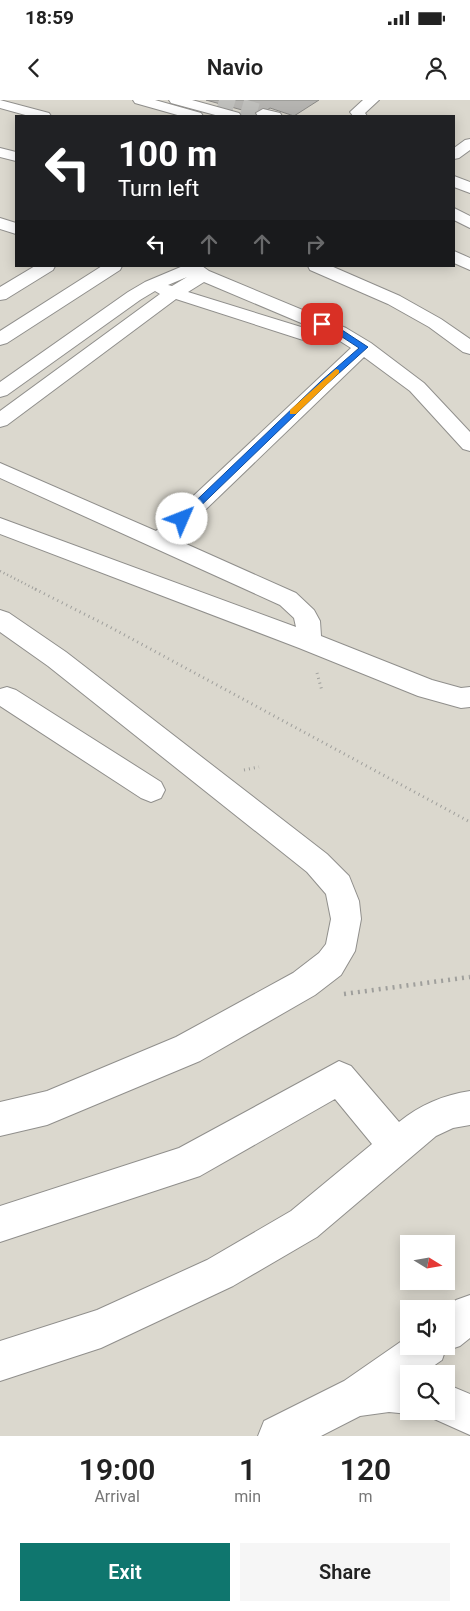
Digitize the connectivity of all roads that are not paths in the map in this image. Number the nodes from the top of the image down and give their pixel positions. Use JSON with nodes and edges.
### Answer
{"nodes":[{"id":1,"x":140,"y":100,"type":"edge"},
{"id":2,"x":176,"y":100,"type":"edge"},
{"id":3,"x":372,"y":100,"type":"edge"},
{"id":4,"x":0,"y":104,"type":"edge"},
{"id":5,"x":40,"y":115,"type":"edge"},
{"id":6,"x":192,"y":115,"type":"edge"},
{"id":7,"x":230,"y":115,"type":"edge"},
{"id":8,"x":359,"y":115,"type":"edge"},
{"id":9,"x":0,"y":152,"type":"edge"},
{"id":10,"x":15,"y":157,"type":"edge"},
{"id":11,"x":455,"y":182,"type":"edge"},
{"id":12,"x":470,"y":188,"type":"edge"},
{"id":13,"x":455,"y":198,"type":"edge"},
{"id":14,"x":470,"y":206,"type":"edge"},
{"id":15,"x":455,"y":214,"type":"edge"},
{"id":16,"x":0,"y":223,"type":"edge"},
{"id":17,"x":470,"y":223,"type":"edge"},
{"id":18,"x":15,"y":229,"type":"edge"},
{"id":19,"x":455,"y":257,"type":"edge"},
{"id":20,"x":470,"y":265,"type":"edge"},
{"id":21,"x":15,"y":267,"type":"edge"},
{"id":22,"x":45,"y":267,"type":"edge"},
{"id":23,"x":112,"y":267,"type":"edge"},
{"id":24,"x":318,"y":267,"type":"edge"},
{"id":25,"x":197,"y":269,"type":"edge"},
{"id":26,"x":0,"y":275,"type":"edge"},
{"id":27,"x":151,"y":286,"type":"junction"},
{"id":28,"x":174,"y":292,"type":"junction"},
{"id":29,"x":0,"y":295,"type":"edge"},
{"id":30,"x":339,"y":332,"type":"junction"},
{"id":31,"x":0,"y":339,"type":"edge"},
{"id":32,"x":364,"y":347,"type":"junction"},
{"id":33,"x":470,"y":348,"type":"edge"},
{"id":34,"x":0,"y":392,"type":"edge"},
{"id":35,"x":0,"y":421,"type":"edge"},
{"id":36,"x":470,"y":444,"type":"edge"},
{"id":37,"x":0,"y":470,"type":"edge"},
{"id":38,"x":0,"y":526,"type":"edge"},
{"id":39,"x":159,"y":541,"type":"junction"},
{"id":40,"x":0,"y":619,"type":"edge"},
{"id":41,"x":308,"y":641,"type":"junction"},
{"id":42,"x":2,"y":697,"type":"edge"},
{"id":43,"x":470,"y":697,"type":"edge"},
{"id":44,"x":151,"y":790,"type":"dead end"},
{"id":45,"x":470,"y":1108,"type":"edge"},
{"id":46,"x":0,"y":1119,"type":"edge"},
{"id":47,"x":396,"y":1146,"type":"junction"},
{"id":48,"x":0,"y":1224,"type":"edge"},
{"id":49,"x":470,"y":1314,"type":"edge"},
{"id":50,"x":455,"y":1325,"type":"edge"},
{"id":51,"x":415,"y":1355,"type":"edge"},
{"id":52,"x":0,"y":1362,"type":"edge"},
{"id":53,"x":400,"y":1393,"type":"edge"},
{"id":54,"x":356,"y":1396,"type":"junction"},
{"id":55,"x":455,"y":1408,"type":"edge"},
{"id":56,"x":470,"y":1415,"type":"edge"},
{"id":57,"x":279,"y":1436,"type":"edge"}],
"edges":[{"from":1,"to":6,"type":"main road"},
{"from":2,"to":7,"type":"main road"},
{"from":3,"to":8,"type":"main road"},
{"from":4,"to":5,"type":"main road"},
{"from":9,"to":10,"type":"main road"},
{"from":11,"to":12,"type":"main road"},
{"from":13,"to":14,"type":"main road"},
{"from":15,"to":17,"type":"main road"},
{"from":16,"to":18,"type":"main road"},
{"from":19,"to":20,"type":"main road"},
{"from":21,"to":26,"type":"main road"},
{"from":22,"to":29,"type":"main road"},
{"from":23,"to":31,"type":"main road"},
{"from":24,"to":33,"type":"main road"},
{"from":25,"to":27,"type":"main road"},
{"from":25,"to":28,"type":"main road"},
{"from":25,"to":30,"type":"main road"},
{"from":27,"to":28,"type":"main road"},
{"from":27,"to":34,"type":"main road"},
{"from":28,"to":30,"type":"main road"},
{"from":28,"to":35,"type":"main road"},
{"from":30,"to":32,"type":"main road"},
{"from":32,"to":36,"type":"main road"},
{"from":32,"to":39,"type":"main road"},
{"from":37,"to":39,"type":"main road"},
{"from":38,"to":41,"type":"main road"},
{"from":39,"to":41,"type":"main road"},
{"from":40,"to":46,"type":"main road"},
{"from":41,"to":43,"type":"main road"},
{"from":42,"to":44,"type":"main road"},
{"from":45,"to":47,"type":"main road"},
{"from":47,"to":48,"type":"main road"},
{"from":47,"to":52,"type":"main road"},
{"from":49,"to":50,"type":"main road"},
{"from":51,"to":54,"type":"main road"},
{"from":53,"to":54,"type":"main road"},
{"from":54,"to":57,"type":"main road"},
{"from":55,"to":56,"type":"main road"}]}
